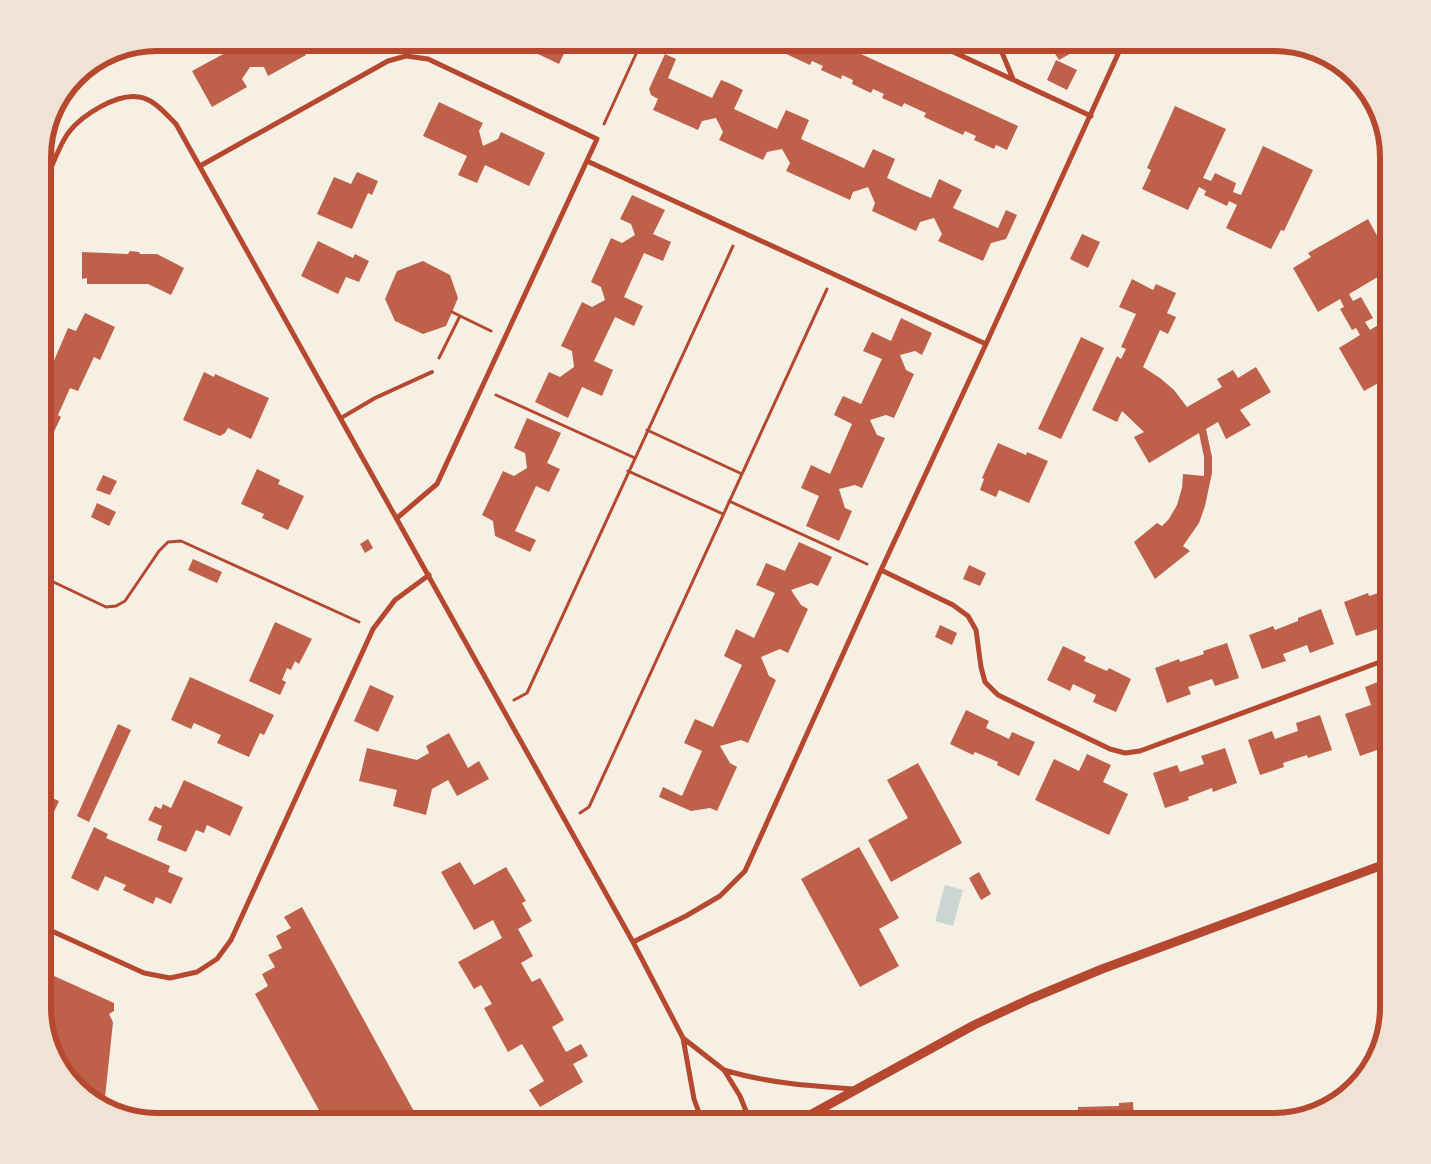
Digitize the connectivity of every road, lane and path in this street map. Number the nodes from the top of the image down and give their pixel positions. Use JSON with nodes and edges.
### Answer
{"nodes":[{"id":1,"x":637,"y":51,"type":"edge"},
{"id":2,"x":953,"y":51,"type":"edge"},
{"id":3,"x":1002,"y":51,"type":"edge"},
{"id":4,"x":1119,"y":51,"type":"edge"},
{"id":5,"x":1013,"y":80,"type":"junction"},
{"id":6,"x":1091,"y":116,"type":"junction"},
{"id":7,"x":606,"y":120,"type":"dead end"},
{"id":8,"x":586,"y":162,"type":"junction"},
{"id":9,"x":200,"y":166,"type":"junction"},
{"id":10,"x":51,"y":170,"type":"edge"},
{"id":11,"x":740,"y":232,"type":"junction"},
{"id":12,"x":833,"y":274,"type":"junction"},
{"id":13,"x":452,"y":312,"type":"dead end"},
{"id":14,"x":460,"y":316,"type":"junction"},
{"id":15,"x":506,"y":338,"type":"junction"},
{"id":16,"x":986,"y":344,"type":"junction"},
{"id":17,"x":432,"y":372,"type":"joint"},
{"id":18,"x":482,"y":388,"type":"junction"},
{"id":19,"x":341,"y":418,"type":"junction"},
{"id":20,"x":647,"y":430,"type":"junction"},
{"id":21,"x":634,"y":458,"type":"junction"},
{"id":22,"x":628,"y":471,"type":"junction"},
{"id":23,"x":742,"y":474,"type":"junction"},
{"id":24,"x":729,"y":501,"type":"junction"},
{"id":25,"x":723,"y":514,"type":"junction"},
{"id":26,"x":397,"y":518,"type":"junction"},
{"id":27,"x":881,"y":570,"type":"junction"},
{"id":28,"x":429,"y":576,"type":"junction"},
{"id":29,"x":51,"y":581,"type":"edge"},
{"id":30,"x":373,"y":629,"type":"junction"},
{"id":31,"x":1380,"y":661,"type":"edge"},
{"id":32,"x":502,"y":707,"type":"junction"},
{"id":33,"x":566,"y":822,"type":"junction"},
{"id":34,"x":1380,"y":866,"type":"edge"},
{"id":35,"x":51,"y":932,"type":"edge"},
{"id":36,"x":633,"y":942,"type":"junction"},
{"id":37,"x":683,"y":1038,"type":"junction"},
{"id":38,"x":724,"y":1070,"type":"junction"},
{"id":39,"x":854,"y":1090,"type":"junction"},
{"id":40,"x":699,"y":1113,"type":"edge"},
{"id":41,"x":747,"y":1113,"type":"edge"},
{"id":42,"x":814,"y":1113,"type":"edge"}],
"edges":[{"from":1,"to":7,"type":"path"},
{"from":2,"to":5,"type":"street"},
{"from":3,"to":5,"type":"street"},
{"from":4,"to":6,"type":"street"},
{"from":5,"to":6,"type":"street"},
{"from":6,"to":16,"type":"street"},
{"from":8,"to":9,"type":"street"},
{"from":8,"to":11,"type":"street"},
{"from":8,"to":15,"type":"street"},
{"from":9,"to":10,"type":"street"},
{"from":9,"to":19,"type":"street"},
{"from":11,"to":12,"type":"street"},
{"from":11,"to":20,"type":"path"},
{"from":12,"to":16,"type":"street"},
{"from":12,"to":23,"type":"path"},
{"from":13,"to":14,"type":"path"},
{"from":14,"to":15,"type":"path"},
{"from":14,"to":17,"type":"path"},
{"from":15,"to":18,"type":"street"},
{"from":16,"to":27,"type":"street"},
{"from":17,"to":19,"type":"lane"},
{"from":18,"to":21,"type":"path"},
{"from":18,"to":26,"type":"street"},
{"from":19,"to":26,"type":"street"},
{"from":20,"to":21,"type":"path"},
{"from":20,"to":23,"type":"path"},
{"from":21,"to":22,"type":"path"},
{"from":22,"to":25,"type":"path"},
{"from":22,"to":32,"type":"path"},
{"from":23,"to":24,"type":"path"},
{"from":24,"to":25,"type":"path"},
{"from":24,"to":27,"type":"path"},
{"from":25,"to":33,"type":"path"},
{"from":26,"to":28,"type":"street"},
{"from":27,"to":31,"type":"street"},
{"from":27,"to":36,"type":"street"},
{"from":28,"to":30,"type":"street"},
{"from":28,"to":32,"type":"street"},
{"from":29,"to":30,"type":"path"},
{"from":30,"to":35,"type":"street"},
{"from":32,"to":33,"type":"street"},
{"from":33,"to":36,"type":"street"},
{"from":34,"to":39,"type":"street"},
{"from":36,"to":37,"type":"street"},
{"from":37,"to":38,"type":"street"},
{"from":37,"to":40,"type":"street"},
{"from":38,"to":39,"type":"street"},
{"from":38,"to":41,"type":"street"},
{"from":39,"to":42,"type":"street"}]}
